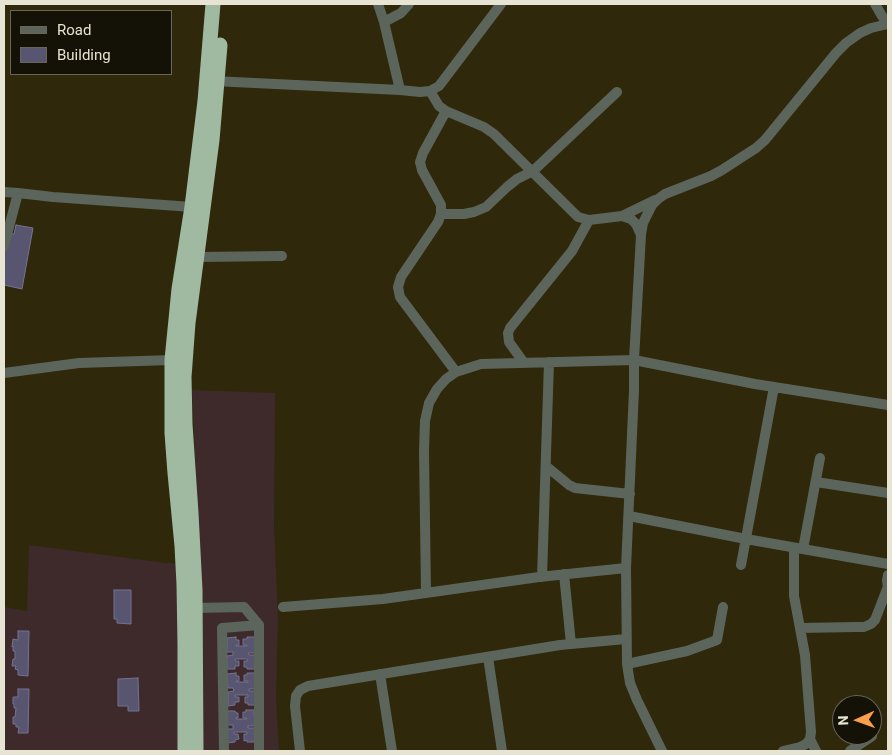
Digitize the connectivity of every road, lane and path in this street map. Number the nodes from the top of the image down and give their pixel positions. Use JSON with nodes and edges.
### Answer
{"nodes":[{"id":1,"x":213,"y":4,"type":"edge"},
{"id":2,"x":221,"y":4,"type":"edge"},
{"id":3,"x":378,"y":4,"type":"edge"},
{"id":4,"x":409,"y":4,"type":"edge"},
{"id":5,"x":501,"y":4,"type":"edge"},
{"id":6,"x":876,"y":4,"type":"edge"},
{"id":7,"x":384,"y":22,"type":"junction"},
{"id":8,"x":888,"y":24,"type":"edge"},
{"id":9,"x":212,"y":81,"type":"junction"},
{"id":10,"x":400,"y":90,"type":"junction"},
{"id":11,"x":430,"y":91,"type":"junction"},
{"id":12,"x":617,"y":92,"type":"dead end"},
{"id":13,"x":446,"y":111,"type":"junction"},
{"id":14,"x":533,"y":171,"type":"junction"},
{"id":15,"x":4,"y":192,"type":"edge"},
{"id":16,"x":18,"y":193,"type":"junction"},
{"id":17,"x":658,"y":199,"type":"junction"},
{"id":18,"x":192,"y":207,"type":"junction"},
{"id":19,"x":441,"y":214,"type":"junction"},
{"id":20,"x":622,"y":216,"type":"junction"},
{"id":21,"x":589,"y":220,"type":"junction"},
{"id":22,"x":641,"y":235,"type":"junction"},
{"id":23,"x":4,"y":246,"type":"edge"},
{"id":24,"x":282,"y":256,"type":"dead end"},
{"id":25,"x":197,"y":257,"type":"junction"},
{"id":26,"x":172,"y":360,"type":"junction"},
{"id":27,"x":634,"y":360,"type":"junction"},
{"id":28,"x":524,"y":362,"type":"junction"},
{"id":29,"x":549,"y":362,"type":"junction"},
{"id":30,"x":456,"y":372,"type":"junction"},
{"id":31,"x":4,"y":373,"type":"edge"},
{"id":32,"x":774,"y":387,"type":"junction"},
{"id":33,"x":888,"y":405,"type":"edge"},
{"id":34,"x":820,"y":458,"type":"dead end"},
{"id":35,"x":546,"y":466,"type":"junction"},
{"id":36,"x":816,"y":482,"type":"junction"},
{"id":37,"x":888,"y":493,"type":"edge"},
{"id":38,"x":630,"y":494,"type":"junction"},
{"id":39,"x":629,"y":516,"type":"junction"},
{"id":40,"x":746,"y":539,"type":"junction"},
{"id":41,"x":799,"y":548,"type":"junction"},
{"id":42,"x":888,"y":564,"type":"edge"},
{"id":43,"x":741,"y":565,"type":"dead end"},
{"id":44,"x":626,"y":568,"type":"junction"},
{"id":45,"x":564,"y":574,"type":"junction"},
{"id":46,"x":888,"y":575,"type":"edge"},
{"id":47,"x":542,"y":577,"type":"junction"},
{"id":48,"x":888,"y":589,"type":"edge"},
{"id":49,"x":426,"y":593,"type":"junction"},
{"id":50,"x":283,"y":607,"type":"dead end"},
{"id":51,"x":723,"y":607,"type":"dead end"},
{"id":52,"x":195,"y":608,"type":"junction"},
{"id":53,"x":259,"y":625,"type":"junction"},
{"id":54,"x":800,"y":628,"type":"junction"},
{"id":55,"x":626,"y":639,"type":"junction"},
{"id":56,"x":571,"y":644,"type":"junction"},
{"id":57,"x":488,"y":657,"type":"junction"},
{"id":58,"x":627,"y":664,"type":"junction"},
{"id":59,"x":380,"y":674,"type":"junction"},
{"id":60,"x":810,"y":740,"type":"junction"},
{"id":61,"x":186,"y":751,"type":"edge"},
{"id":62,"x":196,"y":751,"type":"edge"},
{"id":63,"x":224,"y":751,"type":"edge"},
{"id":64,"x":259,"y":751,"type":"edge"},
{"id":65,"x":300,"y":751,"type":"edge"},
{"id":66,"x":392,"y":751,"type":"edge"},
{"id":67,"x":502,"y":751,"type":"edge"},
{"id":68,"x":662,"y":751,"type":"edge"},
{"id":69,"x":783,"y":751,"type":"edge"},
{"id":70,"x":816,"y":751,"type":"edge"}],
"edges":[{"from":1,"to":9,"type":"highway"},
{"from":2,"to":9,"type":"highway"},
{"from":3,"to":7,"type":"street"},
{"from":4,"to":7,"type":"street"},
{"from":5,"to":11,"type":"street"},
{"from":6,"to":8,"type":"street"},
{"from":7,"to":10,"type":"street"},
{"from":8,"to":17,"type":"street"},
{"from":9,"to":10,"type":"street"},
{"from":9,"to":18,"type":"highway"},
{"from":9,"to":25,"type":"highway"},
{"from":10,"to":11,"type":"street"},
{"from":11,"to":13,"type":"street"},
{"from":12,"to":14,"type":"street"},
{"from":13,"to":14,"type":"street"},
{"from":13,"to":19,"type":"street"},
{"from":14,"to":19,"type":"street"},
{"from":14,"to":21,"type":"street"},
{"from":15,"to":16,"type":"street"},
{"from":16,"to":18,"type":"street"},
{"from":16,"to":23,"type":"street"},
{"from":17,"to":20,"type":"street"},
{"from":17,"to":22,"type":"street"},
{"from":18,"to":26,"type":"highway"},
{"from":19,"to":30,"type":"street"},
{"from":20,"to":21,"type":"street"},
{"from":20,"to":22,"type":"street"},
{"from":21,"to":28,"type":"street"},
{"from":22,"to":27,"type":"street"},
{"from":24,"to":25,"type":"street"},
{"from":25,"to":52,"type":"highway"},
{"from":26,"to":31,"type":"street"},
{"from":26,"to":61,"type":"highway"},
{"from":27,"to":29,"type":"street"},
{"from":27,"to":32,"type":"street"},
{"from":27,"to":38,"type":"street"},
{"from":28,"to":29,"type":"street"},
{"from":28,"to":30,"type":"street"},
{"from":29,"to":35,"type":"street"},
{"from":30,"to":49,"type":"street"},
{"from":32,"to":33,"type":"street"},
{"from":32,"to":40,"type":"street"},
{"from":34,"to":36,"type":"street"},
{"from":35,"to":38,"type":"street"},
{"from":35,"to":47,"type":"street"},
{"from":36,"to":37,"type":"street"},
{"from":36,"to":41,"type":"street"},
{"from":38,"to":39,"type":"street"},
{"from":39,"to":40,"type":"street"},
{"from":39,"to":44,"type":"street"},
{"from":40,"to":41,"type":"street"},
{"from":40,"to":43,"type":"street"},
{"from":41,"to":42,"type":"street"},
{"from":41,"to":54,"type":"street"},
{"from":44,"to":45,"type":"street"},
{"from":44,"to":55,"type":"street"},
{"from":45,"to":47,"type":"street"},
{"from":45,"to":56,"type":"street"},
{"from":46,"to":48,"type":"street"},
{"from":47,"to":49,"type":"street"},
{"from":48,"to":54,"type":"street"},
{"from":49,"to":50,"type":"street"},
{"from":51,"to":58,"type":"street"},
{"from":52,"to":53,"type":"street"},
{"from":52,"to":62,"type":"highway"},
{"from":53,"to":63,"type":"street"},
{"from":53,"to":64,"type":"street"},
{"from":54,"to":60,"type":"street"},
{"from":55,"to":56,"type":"street"},
{"from":55,"to":58,"type":"street"},
{"from":56,"to":57,"type":"street"},
{"from":57,"to":59,"type":"street"},
{"from":57,"to":67,"type":"street"},
{"from":58,"to":68,"type":"street"},
{"from":59,"to":65,"type":"street"},
{"from":59,"to":66,"type":"street"},
{"from":60,"to":69,"type":"street"},
{"from":60,"to":70,"type":"street"}]}
